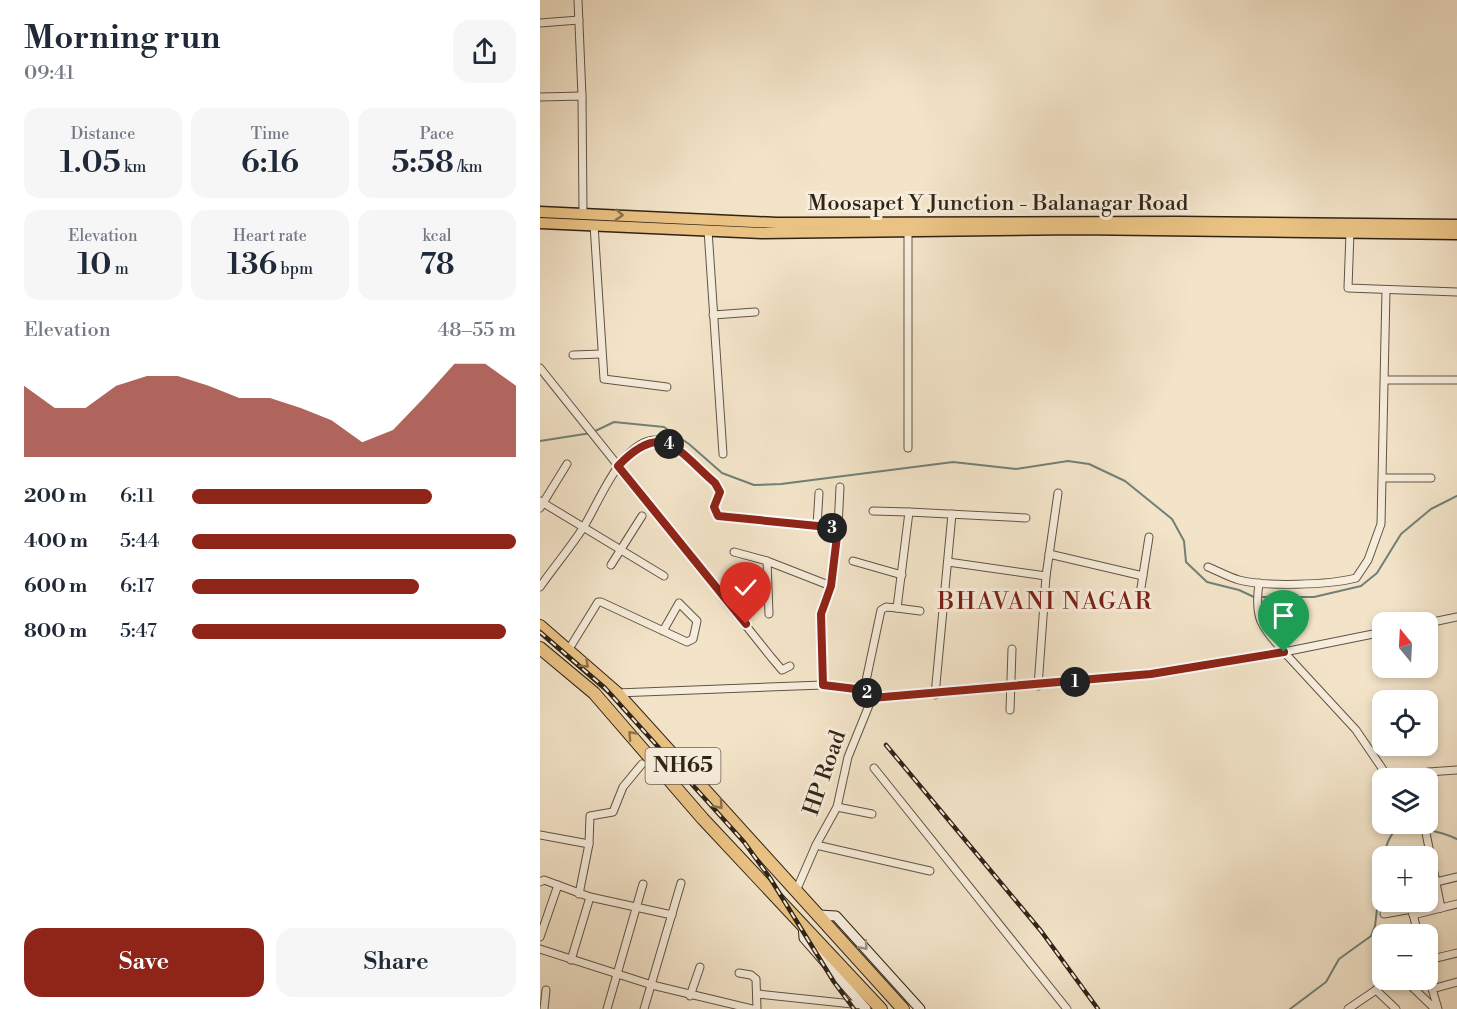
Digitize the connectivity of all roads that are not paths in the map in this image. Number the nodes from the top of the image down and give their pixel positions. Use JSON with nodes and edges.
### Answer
{"nodes":[{"id":1,"x":578,"y":0,"type":"edge"},
{"id":2,"x":579,"y":20,"type":"junction"},
{"id":3,"x":540,"y":23,"type":"edge"},
{"id":4,"x":582,"y":96,"type":"junction"},
{"id":5,"x":540,"y":98,"type":"edge"},
{"id":6,"x":540,"y":212,"type":"edge"},
{"id":7,"x":583,"y":212,"type":"junction"},
{"id":8,"x":540,"y":224,"type":"edge"},
{"id":9,"x":594,"y":225,"type":"junction"},
{"id":10,"x":1457,"y":225,"type":"edge"},
{"id":11,"x":708,"y":230,"type":"junction"},
{"id":12,"x":908,"y":231,"type":"junction"},
{"id":13,"x":1350,"y":232,"type":"junction"},
{"id":14,"x":1457,"y":234,"type":"edge"},
{"id":15,"x":1386,"y":290,"type":"junction"},
{"id":16,"x":1457,"y":292,"type":"edge"},
{"id":17,"x":755,"y":312,"type":"dead end"},
{"id":18,"x":713,"y":315,"type":"junction"},
{"id":19,"x":601,"y":354,"type":"junction"},
{"id":20,"x":573,"y":355,"type":"dead end"},
{"id":21,"x":540,"y":368,"type":"edge"},
{"id":22,"x":1385,"y":380,"type":"junction"},
{"id":23,"x":1457,"y":380,"type":"edge"},
{"id":24,"x":667,"y":387,"type":"dead end"},
{"id":25,"x":908,"y":448,"type":"dead end"},
{"id":26,"x":723,"y":454,"type":"dead end"},
{"id":27,"x":567,"y":464,"type":"dead end"},
{"id":28,"x":618,"y":466,"type":"junction"},
{"id":29,"x":1384,"y":478,"type":"junction"},
{"id":30,"x":1431,"y":478,"type":"dead end"},
{"id":31,"x":840,"y":487,"type":"dead end"},
{"id":32,"x":819,"y":493,"type":"dead end"},
{"id":33,"x":1058,"y":493,"type":"dead end"},
{"id":34,"x":541,"y":504,"type":"edge"},
{"id":35,"x":873,"y":511,"type":"dead end"},
{"id":36,"x":909,"y":512,"type":"junction"},
{"id":37,"x":952,"y":514,"type":"junction"},
{"id":38,"x":642,"y":516,"type":"dead end"},
{"id":39,"x":1026,"y":518,"type":"dead end"},
{"id":40,"x":817,"y":526,"type":"junction"},
{"id":41,"x":583,"y":527,"type":"junction"},
{"id":42,"x":838,"y":528,"type":"junction"},
{"id":43,"x":1149,"y":537,"type":"dead end"},
{"id":44,"x":619,"y":550,"type":"junction"},
{"id":45,"x":734,"y":552,"type":"dead end"},
{"id":46,"x":1049,"y":554,"type":"junction"},
{"id":47,"x":767,"y":561,"type":"junction"},
{"id":48,"x":853,"y":561,"type":"dead end"},
{"id":49,"x":948,"y":562,"type":"junction"},
{"id":50,"x":610,"y":565,"type":"dead end"},
{"id":51,"x":1208,"y":567,"type":"dead end"},
{"id":52,"x":902,"y":575,"type":"junction"},
{"id":53,"x":664,"y":576,"type":"dead end"},
{"id":54,"x":1046,"y":576,"type":"junction"},
{"id":55,"x":1143,"y":576,"type":"junction"},
{"id":56,"x":1258,"y":583,"type":"junction"},
{"id":57,"x":831,"y":586,"type":"junction"},
{"id":58,"x":540,"y":587,"type":"edge"},
{"id":59,"x":1140,"y":594,"type":"dead end"},
{"id":60,"x":897,"y":609,"type":"junction"},
{"id":61,"x":920,"y":611,"type":"dead end"},
{"id":62,"x":769,"y":614,"type":"dead end"},
{"id":63,"x":1457,"y":617,"type":"edge"},
{"id":64,"x":1438,"y":621,"type":"edge"},
{"id":65,"x":540,"y":626,"type":"edge"},
{"id":66,"x":663,"y":631,"type":"junction"},
{"id":67,"x":1372,"y":634,"type":"edge"},
{"id":68,"x":540,"y":648,"type":"edge"},
{"id":69,"x":569,"y":649,"type":"junction"},
{"id":70,"x":1012,"y":649,"type":"dead end"},
{"id":71,"x":1284,"y":652,"type":"junction"},
{"id":72,"x":790,"y":666,"type":"dead end"},
{"id":73,"x":823,"y":685,"type":"junction"},
{"id":74,"x":1038,"y":686,"type":"junction"},
{"id":75,"x":1011,"y":688,"type":"junction"},
{"id":76,"x":864,"y":690,"type":"junction"},
{"id":77,"x":617,"y":693,"type":"junction"},
{"id":78,"x":935,"y":695,"type":"junction"},
{"id":79,"x":872,"y":698,"type":"junction"},
{"id":80,"x":1010,"y":710,"type":"dead end"},
{"id":81,"x":642,"y":764,"type":"dead end"},
{"id":82,"x":874,"y":768,"type":"dead end"},
{"id":83,"x":1382,"y":768,"type":"edge"},
{"id":84,"x":1457,"y":770,"type":"edge"},
{"id":85,"x":1438,"y":771,"type":"edge"},
{"id":86,"x":837,"y":807,"type":"junction"},
{"id":87,"x":872,"y":814,"type":"dead end"},
{"id":88,"x":540,"y":835,"type":"edge"},
{"id":89,"x":589,"y":844,"type":"junction"},
{"id":90,"x":816,"y":845,"type":"junction"},
{"id":91,"x":930,"y":872,"type":"dead end"},
{"id":92,"x":1457,"y":877,"type":"edge"},
{"id":93,"x":540,"y":882,"type":"edge"},
{"id":94,"x":1438,"y":882,"type":"edge"},
{"id":95,"x":681,"y":883,"type":"dead end"},
{"id":96,"x":643,"y":884,"type":"dead end"},
{"id":97,"x":558,"y":885,"type":"junction"},
{"id":98,"x":796,"y":891,"type":"junction"},
{"id":99,"x":1438,"y":891,"type":"edge"},
{"id":100,"x":579,"y":894,"type":"junction"},
{"id":101,"x":590,"y":897,"type":"junction"},
{"id":102,"x":1457,"y":904,"type":"edge"},
{"id":103,"x":637,"y":907,"type":"junction"},
{"id":104,"x":1438,"y":908,"type":"edge"},
{"id":105,"x":1442,"y":908,"type":"junction"},
{"id":106,"x":1393,"y":912,"type":"edge"},
{"id":107,"x":1384,"y":914,"type":"dead end"},
{"id":108,"x":672,"y":915,"type":"junction"},
{"id":109,"x":819,"y":915,"type":"junction"},
{"id":110,"x":803,"y":924,"type":"junction"},
{"id":111,"x":540,"y":938,"type":"edge"},
{"id":112,"x":540,"y":949,"type":"edge"},
{"id":113,"x":1457,"y":953,"type":"edge"},
{"id":114,"x":1438,"y":958,"type":"edge"},
{"id":115,"x":571,"y":960,"type":"junction"},
{"id":116,"x":700,"y":967,"type":"dead end"},
{"id":117,"x":740,"y":973,"type":"dead end"},
{"id":118,"x":618,"y":975,"type":"junction"},
{"id":119,"x":1457,"y":982,"type":"edge"},
{"id":120,"x":652,"y":985,"type":"junction"},
{"id":121,"x":1438,"y":987,"type":"edge"},
{"id":122,"x":546,"y":990,"type":"dead end"},
{"id":123,"x":1376,"y":990,"type":"joint"},
{"id":124,"x":1416,"y":990,"type":"edge"},
{"id":125,"x":1432,"y":990,"type":"edge"},
{"id":126,"x":758,"y":994,"type":"junction"},
{"id":127,"x":690,"y":996,"type":"junction"},
{"id":128,"x":802,"y":998,"type":"junction"},
{"id":129,"x":846,"y":1006,"type":"edge"},
{"id":130,"x":864,"y":1007,"type":"edge"},
{"id":131,"x":544,"y":1009,"type":"edge"},
{"id":132,"x":607,"y":1009,"type":"edge"},
{"id":133,"x":644,"y":1009,"type":"edge"},
{"id":134,"x":754,"y":1009,"type":"edge"},
{"id":135,"x":801,"y":1009,"type":"edge"},
{"id":136,"x":881,"y":1009,"type":"edge"},
{"id":137,"x":903,"y":1009,"type":"edge"},
{"id":138,"x":920,"y":1009,"type":"edge"},
{"id":139,"x":1067,"y":1009,"type":"edge"},
{"id":140,"x":1348,"y":1009,"type":"edge"},
{"id":141,"x":1396,"y":1009,"type":"edge"},
{"id":142,"x":1437,"y":1009,"type":"edge"}],
"edges":[{"from":1,"to":2,"type":"street"},
{"from":2,"to":3,"type":"street"},
{"from":2,"to":4,"type":"street"},
{"from":4,"to":5,"type":"street"},
{"from":4,"to":7,"type":"street"},
{"from":6,"to":7,"type":"main road","name":"Moosapet Y Junction - Balanagar Road"},
{"from":7,"to":10,"type":"main road","name":"Moosapet Y Junction - Balanagar Road","one_way":true},
{"from":8,"to":9,"type":"main road"},
{"from":9,"to":11,"type":"main road"},
{"from":9,"to":19,"type":"street"},
{"from":11,"to":12,"type":"main road"},
{"from":11,"to":18,"type":"street"},
{"from":12,"to":13,"type":"main road"},
{"from":12,"to":25,"type":"street"},
{"from":13,"to":14,"type":"main road"},
{"from":13,"to":15,"type":"street"},
{"from":15,"to":16,"type":"street"},
{"from":15,"to":22,"type":"street"},
{"from":17,"to":18,"type":"street"},
{"from":18,"to":26,"type":"street"},
{"from":19,"to":20,"type":"street"},
{"from":19,"to":24,"type":"street"},
{"from":21,"to":28,"type":"street"},
{"from":22,"to":23,"type":"street"},
{"from":22,"to":29,"type":"street"},
{"from":27,"to":34,"type":"street"},
{"from":28,"to":40,"type":"street"},
{"from":28,"to":41,"type":"street"},
{"from":28,"to":72,"type":"street"},
{"from":29,"to":30,"type":"street"},
{"from":29,"to":56,"type":"street"},
{"from":31,"to":42,"type":"street"},
{"from":32,"to":40,"type":"street"},
{"from":33,"to":46,"type":"street"},
{"from":34,"to":41,"type":"street"},
{"from":35,"to":36,"type":"street"},
{"from":36,"to":37,"type":"street"},
{"from":36,"to":52,"type":"street"},
{"from":37,"to":39,"type":"street"},
{"from":37,"to":49,"type":"street"},
{"from":38,"to":44,"type":"street"},
{"from":40,"to":42,"type":"street"},
{"from":41,"to":44,"type":"street"},
{"from":41,"to":58,"type":"street"},
{"from":42,"to":57,"type":"street"},
{"from":43,"to":55,"type":"street"},
{"from":44,"to":50,"type":"street"},
{"from":44,"to":53,"type":"street"},
{"from":45,"to":47,"type":"street"},
{"from":46,"to":54,"type":"street"},
{"from":46,"to":55,"type":"street"},
{"from":47,"to":57,"type":"street"},
{"from":47,"to":62,"type":"street"},
{"from":48,"to":52,"type":"street"},
{"from":49,"to":54,"type":"street"},
{"from":49,"to":78,"type":"street"},
{"from":51,"to":56,"type":"street"},
{"from":52,"to":60,"type":"street"},
{"from":54,"to":74,"type":"street"},
{"from":55,"to":59,"type":"street"},
{"from":56,"to":71,"type":"street"},
{"from":57,"to":73,"type":"street"},
{"from":60,"to":61,"type":"street"},
{"from":60,"to":76,"type":"street"},
{"from":63,"to":64,"type":"street"},
{"from":65,"to":69,"type":"highway","number":"NH65"},
{"from":66,"to":66,"type":"street"},
{"from":66,"to":69,"type":"street"},
{"from":67,"to":71,"type":"street"},
{"from":110,"to":68,"type":"highway","number":"NH65","one_way":true},
{"from":69,"to":77,"type":"highway","number":"NH65","one_way":true},
{"from":70,"to":75,"type":"street"},
{"from":71,"to":74,"type":"street"},
{"from":71,"to":83,"type":"street"},
{"from":73,"to":76,"type":"street"},
{"from":73,"to":77,"type":"street"},
{"from":74,"to":75,"type":"street"},
{"from":75,"to":78,"type":"street"},
{"from":75,"to":80,"type":"street"},
{"from":76,"to":79,"type":"street"},
{"from":77,"to":98,"type":"highway","number":"NH65","one_way":true},
{"from":78,"to":79,"type":"street"},
{"from":79,"to":86,"type":"street","name":"HP Road"},
{"from":81,"to":89,"type":"street"},
{"from":82,"to":139,"type":"street"},
{"from":84,"to":85,"type":"street"},
{"from":86,"to":87,"type":"street"},
{"from":86,"to":90,"type":"street","name":"HP Road"},
{"from":88,"to":89,"type":"street"},
{"from":89,"to":100,"type":"street"},
{"from":90,"to":91,"type":"street"},
{"from":90,"to":98,"type":"street","name":"HP Road"},
{"from":92,"to":94,"type":"street"},
{"from":93,"to":97,"type":"street"},
{"from":95,"to":108,"type":"street"},
{"from":96,"to":103,"type":"street"},
{"from":97,"to":100,"type":"street"},
{"from":97,"to":111,"type":"street"},
{"from":98,"to":109,"type":"highway","number":"NH65"},
{"from":99,"to":105,"type":"street"},
{"from":100,"to":101,"type":"street"},
{"from":101,"to":103,"type":"street"},
{"from":101,"to":115,"type":"street"},
{"from":102,"to":105,"type":"street"},
{"from":103,"to":108,"type":"street"},
{"from":103,"to":118,"type":"street"},
{"from":104,"to":105,"type":"street"},
{"from":106,"to":107,"type":"street"},
{"from":108,"to":120,"type":"street"},
{"from":109,"to":137,"type":"highway","number":"NH65"},
{"from":109,"to":138,"type":"street","one_way":true},
{"from":110,"to":130,"type":"street"},
{"from":110,"to":136,"type":"highway","number":"NH65"},
{"from":112,"to":115,"type":"street"},
{"from":113,"to":114,"type":"street"},
{"from":115,"to":118,"type":"street"},
{"from":116,"to":127,"type":"street"},
{"from":117,"to":126,"type":"street"},
{"from":118,"to":120,"type":"street"},
{"from":118,"to":132,"type":"street"},
{"from":119,"to":121,"type":"street"},
{"from":120,"to":127,"type":"street"},
{"from":120,"to":133,"type":"street"},
{"from":122,"to":131,"type":"street"},
{"from":123,"to":140,"type":"street"},
{"from":123,"to":141,"type":"street"},
{"from":124,"to":142,"type":"street"},
{"from":125,"to":142,"type":"street"},
{"from":126,"to":128,"type":"street"},
{"from":126,"to":134,"type":"street"},
{"from":127,"to":134,"type":"street"},
{"from":128,"to":129,"type":"street"},
{"from":128,"to":135,"type":"street"},
{"from":129,"to":130,"type":"street"}]}
